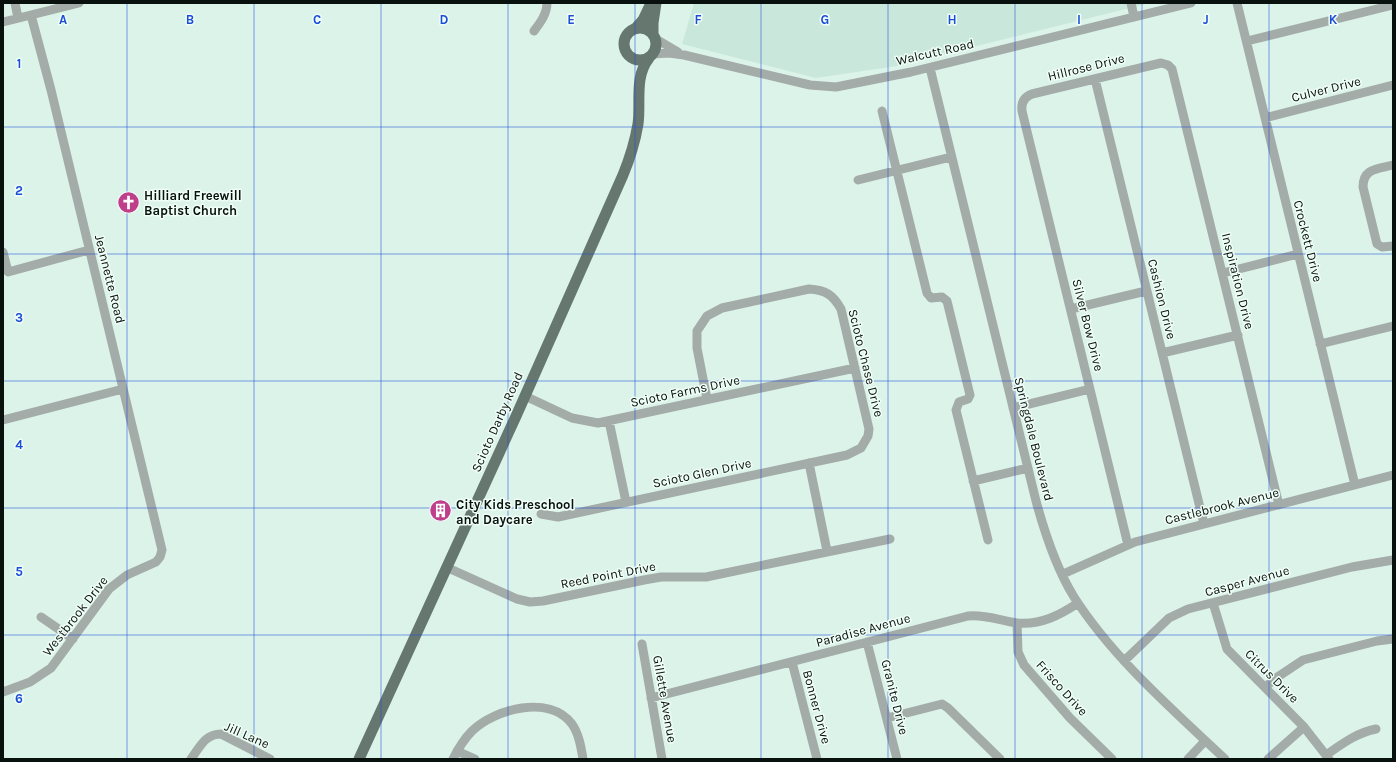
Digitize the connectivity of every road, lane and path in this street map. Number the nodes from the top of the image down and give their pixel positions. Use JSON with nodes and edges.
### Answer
{"nodes":[{"id":1,"x":15,"y":3,"type":"edge"},
{"id":2,"x":79,"y":3,"type":"edge"},
{"id":3,"x":547,"y":3,"type":"edge"},
{"id":4,"x":651,"y":3,"type":"edge"},
{"id":5,"x":656,"y":3,"type":"edge"},
{"id":6,"x":1131,"y":3,"type":"edge"},
{"id":7,"x":1191,"y":3,"type":"edge"},
{"id":8,"x":1237,"y":3,"type":"edge"},
{"id":9,"x":1393,"y":5,"type":"edge"},
{"id":10,"x":31,"y":15,"type":"junction"},
{"id":11,"x":1134,"y":17,"type":"junction"},
{"id":12,"x":18,"y":18,"type":"junction"},
{"id":13,"x":3,"y":22,"type":"edge"},
{"id":14,"x":635,"y":29,"type":"junction"},
{"id":15,"x":534,"y":32,"type":"dead end"},
{"id":16,"x":655,"y":37,"type":"junction"},
{"id":17,"x":1247,"y":41,"type":"junction"},
{"id":18,"x":684,"y":55,"type":"junction"},
{"id":19,"x":628,"y":56,"type":"junction"},
{"id":20,"x":651,"y":56,"type":"junction"},
{"id":21,"x":1168,"y":65,"type":"joint"},
{"id":22,"x":930,"y":68,"type":"junction"},
{"id":23,"x":1095,"y":79,"type":"junction"},
{"id":24,"x":1393,"y":85,"type":"edge"},
{"id":25,"x":639,"y":90,"type":"junction"},
{"id":26,"x":882,"y":111,"type":"dead end"},
{"id":27,"x":1022,"y":111,"type":"joint"},
{"id":28,"x":1265,"y":118,"type":"junction"},
{"id":29,"x":951,"y":157,"type":"junction"},
{"id":30,"x":1393,"y":165,"type":"edge"},
{"id":31,"x":897,"y":170,"type":"junction"},
{"id":32,"x":858,"y":180,"type":"dead end"},
{"id":33,"x":1390,"y":246,"type":"edge"},
{"id":34,"x":90,"y":250,"type":"junction"},
{"id":35,"x":3,"y":252,"type":"edge"},
{"id":36,"x":1298,"y":254,"type":"junction"},
{"id":37,"x":1223,"y":273,"type":"junction"},
{"id":38,"x":1146,"y":290,"type":"junction"},
{"id":39,"x":1071,"y":309,"type":"junction"},
{"id":40,"x":1393,"y":326,"type":"edge"},
{"id":41,"x":1238,"y":335,"type":"junction"},
{"id":42,"x":1320,"y":344,"type":"junction"},
{"id":43,"x":1162,"y":353,"type":"junction"},
{"id":44,"x":855,"y":368,"type":"junction"},
{"id":45,"x":123,"y":389,"type":"junction"},
{"id":46,"x":1090,"y":389,"type":"junction"},
{"id":47,"x":525,"y":396,"type":"junction"},
{"id":48,"x":707,"y":399,"type":"junction"},
{"id":49,"x":1013,"y":408,"type":"junction"},
{"id":50,"x":3,"y":420,"type":"edge"},
{"id":51,"x":609,"y":421,"type":"junction"},
{"id":52,"x":864,"y":443,"type":"joint"},
{"id":53,"x":809,"y":463,"type":"junction"},
{"id":54,"x":1028,"y":468,"type":"junction"},
{"id":55,"x":1393,"y":475,"type":"edge"},
{"id":56,"x":973,"y":481,"type":"junction"},
{"id":57,"x":1355,"y":484,"type":"junction"},
{"id":58,"x":626,"y":502,"type":"junction"},
{"id":59,"x":1279,"y":505,"type":"junction"},
{"id":60,"x":541,"y":514,"type":"dead end"},
{"id":61,"x":1204,"y":524,"type":"junction"},
{"id":62,"x":890,"y":538,"type":"dead end"},
{"id":63,"x":988,"y":540,"type":"dead end"},
{"id":64,"x":1128,"y":545,"type":"junction"},
{"id":65,"x":162,"y":550,"type":"joint"},
{"id":66,"x":828,"y":551,"type":"junction"},
{"id":67,"x":1393,"y":560,"type":"edge"},
{"id":68,"x":446,"y":567,"type":"junction"},
{"id":69,"x":1063,"y":574,"type":"junction"},
{"id":70,"x":1078,"y":603,"type":"junction"},
{"id":71,"x":1213,"y":603,"type":"junction"},
{"id":72,"x":41,"y":617,"type":"dead end"},
{"id":73,"x":1017,"y":623,"type":"junction"},
{"id":74,"x":73,"y":639,"type":"junction"},
{"id":75,"x":1393,"y":639,"type":"edge"},
{"id":76,"x":867,"y":642,"type":"junction"},
{"id":77,"x":642,"y":644,"type":"dead end"},
{"id":78,"x":1124,"y":661,"type":"junction"},
{"id":79,"x":792,"y":662,"type":"junction"},
{"id":80,"x":1266,"y":687,"type":"junction"},
{"id":81,"x":3,"y":692,"type":"edge"},
{"id":82,"x":651,"y":698,"type":"junction"},
{"id":83,"x":887,"y":718,"type":"junction"},
{"id":84,"x":1304,"y":727,"type":"junction"},
{"id":85,"x":1376,"y":729,"type":"dead end"},
{"id":86,"x":1205,"y":741,"type":"junction"},
{"id":87,"x":455,"y":755,"type":"edge"},
{"id":88,"x":1327,"y":757,"type":"edge"},
{"id":89,"x":191,"y":759,"type":"edge"},
{"id":90,"x":270,"y":759,"type":"edge"},
{"id":91,"x":359,"y":759,"type":"edge"},
{"id":92,"x":475,"y":759,"type":"edge"},
{"id":93,"x":583,"y":759,"type":"edge"},
{"id":94,"x":662,"y":759,"type":"edge"},
{"id":95,"x":817,"y":759,"type":"edge"},
{"id":96,"x":897,"y":759,"type":"edge"},
{"id":97,"x":1000,"y":759,"type":"edge"},
{"id":98,"x":1112,"y":759,"type":"edge"},
{"id":99,"x":1188,"y":759,"type":"edge"},
{"id":100,"x":1225,"y":759,"type":"edge"},
{"id":101,"x":1268,"y":759,"type":"edge"}],
"edges":[{"from":1,"to":12,"type":"street"},
{"from":2,"to":10,"type":"street"},
{"from":3,"to":15,"type":"street"},
{"from":4,"to":14,"type":"main road"},
{"from":5,"to":16,"type":"main road"},
{"from":6,"to":11,"type":"street"},
{"from":7,"to":11,"type":"street","name":"Walcutt Road"},
{"from":8,"to":17,"type":"street","name":"Crockett Drive"},
{"from":9,"to":17,"type":"street"},
{"from":10,"to":12,"type":"street"},
{"from":10,"to":34,"type":"street","name":"Jeannette Road"},
{"from":11,"to":22,"type":"street","name":"Walcutt Road"},
{"from":12,"to":13,"type":"street"},
{"from":14,"to":16,"type":"main road"},
{"from":14,"to":19,"type":"main road"},
{"from":16,"to":18,"type":"street","name":"Walcutt Road"},
{"from":16,"to":20,"type":"main road"},
{"from":17,"to":28,"type":"street","name":"Crockett Drive"},
{"from":18,"to":20,"type":"street","name":"Walcutt Road"},
{"from":18,"to":22,"type":"street","name":"Walcutt Road"},
{"from":19,"to":20,"type":"main road"},
{"from":19,"to":25,"type":"main road","name":"Scioto Darby Road"},
{"from":20,"to":25,"type":"main road","name":"Scioto Darby Road"},
{"from":21,"to":23,"type":"street","name":"Hillrose Drive"},
{"from":21,"to":37,"type":"street","name":"Inspiration Drive"},
{"from":22,"to":29,"type":"street","name":"Springdale Boulevard"},
{"from":23,"to":27,"type":"street","name":"Hillrose Drive"},
{"from":23,"to":38,"type":"street","name":"Cashion Drive"},
{"from":24,"to":28,"type":"street","name":"Culver Drive"},
{"from":25,"to":47,"type":"main road","name":"Scioto Darby Road"},
{"from":26,"to":31,"type":"street"},
{"from":27,"to":39,"type":"street","name":"Silver Bow Drive"},
{"from":28,"to":36,"type":"street","name":"Crockett Drive"},
{"from":29,"to":31,"type":"street"},
{"from":29,"to":49,"type":"street","name":"Springdale Boulevard"},
{"from":30,"to":33,"type":"street"},
{"from":31,"to":32,"type":"street"},
{"from":31,"to":56,"type":"street"},
{"from":34,"to":35,"type":"street"},
{"from":34,"to":45,"type":"street","name":"Jeannette Road"},
{"from":36,"to":37,"type":"street"},
{"from":36,"to":42,"type":"street","name":"Crockett Drive"},
{"from":37,"to":41,"type":"street","name":"Inspiration Drive"},
{"from":38,"to":39,"type":"street"},
{"from":38,"to":43,"type":"street","name":"Cashion Drive"},
{"from":39,"to":46,"type":"street","name":"Silver Bow Drive"},
{"from":40,"to":42,"type":"street"},
{"from":41,"to":43,"type":"street"},
{"from":41,"to":59,"type":"street","name":"Inspiration Drive"},
{"from":42,"to":57,"type":"street","name":"Crockett Drive"},
{"from":43,"to":61,"type":"street","name":"Cashion Drive"},
{"from":44,"to":48,"type":"street","name":"Scioto Farms Drive"},
{"from":44,"to":48,"type":"street","name":"Scioto Chase Drive"},
{"from":44,"to":52,"type":"street","name":"Scioto Chase Drive"},
{"from":45,"to":50,"type":"street"},
{"from":45,"to":65,"type":"street","name":"Jeannette Road"},
{"from":46,"to":49,"type":"street"},
{"from":46,"to":64,"type":"street","name":"Silver Bow Drive"},
{"from":47,"to":51,"type":"street","name":"Scioto Farms Drive"},
{"from":47,"to":68,"type":"main road","name":"Scioto Darby Road"},
{"from":48,"to":51,"type":"street","name":"Scioto Farms Drive"},
{"from":49,"to":54,"type":"street","name":"Springdale Boulevard"},
{"from":51,"to":58,"type":"street"},
{"from":52,"to":53,"type":"street","name":"Scioto Glen Drive"},
{"from":53,"to":58,"type":"street","name":"Scioto Glen Drive"},
{"from":53,"to":66,"type":"street"},
{"from":54,"to":56,"type":"street"},
{"from":54,"to":69,"type":"street","name":"Springdale Boulevard"},
{"from":55,"to":57,"type":"street","name":"Castlebrook Avenue"},
{"from":56,"to":63,"type":"street"},
{"from":57,"to":59,"type":"street","name":"Castlebrook Avenue"},
{"from":58,"to":60,"type":"street","name":"Scioto Glen Drive"},
{"from":59,"to":61,"type":"street","name":"Castlebrook Avenue"},
{"from":61,"to":64,"type":"street","name":"Castlebrook Avenue"},
{"from":62,"to":66,"type":"street","name":"Reed Point Drive"},
{"from":64,"to":69,"type":"street","name":"Castlebrook Avenue"},
{"from":65,"to":74,"type":"street","name":"Westbrook Drive"},
{"from":66,"to":68,"type":"street","name":"Reed Point Drive"},
{"from":67,"to":71,"type":"street","name":"Casper Avenue"},
{"from":68,"to":91,"type":"main road","name":"Scioto Darby Road"},
{"from":69,"to":70,"type":"street","name":"Springdale Boulevard"},
{"from":70,"to":73,"type":"street","name":"Paradise Avenue"},
{"from":70,"to":78,"type":"street","name":"Springdale Boulevard"},
{"from":71,"to":78,"type":"street","name":"Casper Avenue"},
{"from":71,"to":80,"type":"street","name":"Citrus Drive"},
{"from":72,"to":74,"type":"street"},
{"from":73,"to":76,"type":"street","name":"Paradise Avenue"},
{"from":73,"to":98,"type":"street","name":"Frisco Drive"},
{"from":74,"to":81,"type":"street","name":"Westbrook Drive"},
{"from":75,"to":80,"type":"street"},
{"from":76,"to":79,"type":"street","name":"Paradise Avenue"},
{"from":76,"to":83,"type":"street","name":"Granite Drive"},
{"from":77,"to":82,"type":"street","name":"Gillette Avenue"},
{"from":78,"to":86,"type":"street","name":"Springdale Boulevard"},
{"from":79,"to":82,"type":"street","name":"Paradise Avenue"},
{"from":79,"to":95,"type":"street","name":"Bonner Drive"},
{"from":80,"to":84,"type":"street","name":"Citrus Drive"},
{"from":82,"to":94,"type":"street","name":"Gillette Avenue"},
{"from":83,"to":96,"type":"street","name":"Granite Drive"},
{"from":83,"to":97,"type":"street"},
{"from":84,"to":88,"type":"street","name":"Citrus Drive"},
{"from":84,"to":101,"type":"street"},
{"from":85,"to":88,"type":"street"},
{"from":86,"to":99,"type":"street"},
{"from":86,"to":100,"type":"street","name":"Springdale Boulevard"},
{"from":87,"to":92,"type":"street"},
{"from":87,"to":93,"type":"street"},
{"from":89,"to":90,"type":"street","name":"Jill Lane"}]}
